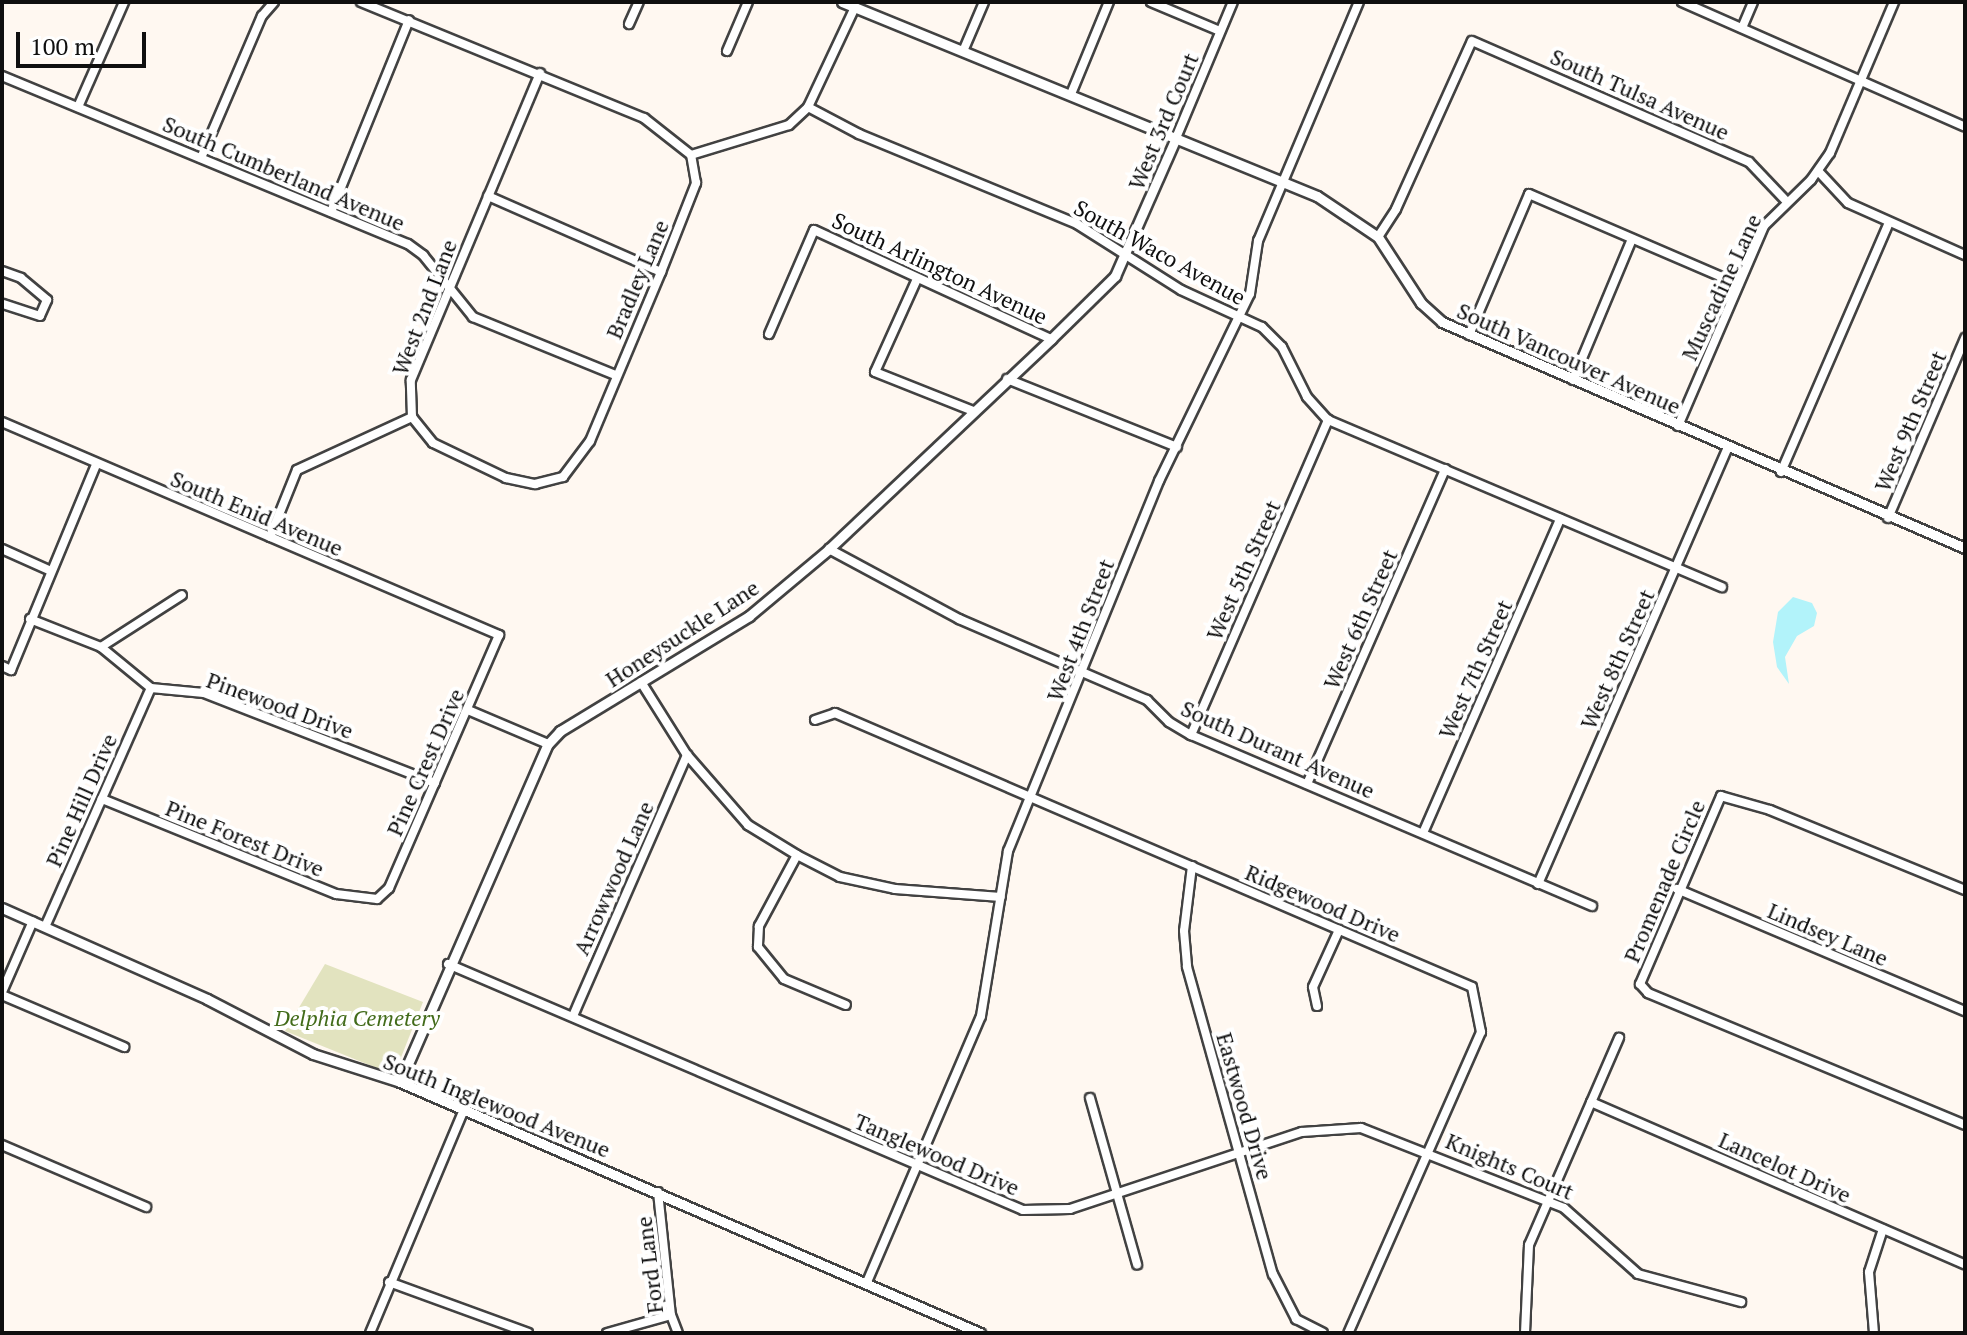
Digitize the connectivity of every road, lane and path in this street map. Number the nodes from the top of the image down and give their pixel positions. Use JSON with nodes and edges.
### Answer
{"nodes":[{"id":1,"x":124,"y":2,"type":"edge"},
{"id":2,"x":274,"y":2,"type":"edge"},
{"id":3,"x":361,"y":2,"type":"edge"},
{"id":4,"x":639,"y":2,"type":"edge"},
{"id":5,"x":748,"y":2,"type":"edge"},
{"id":6,"x":842,"y":2,"type":"edge"},
{"id":7,"x":984,"y":2,"type":"edge"},
{"id":8,"x":1109,"y":2,"type":"edge"},
{"id":9,"x":1151,"y":2,"type":"edge"},
{"id":10,"x":1233,"y":2,"type":"edge"},
{"id":11,"x":1359,"y":2,"type":"edge"},
{"id":12,"x":1682,"y":2,"type":"edge"},
{"id":13,"x":1753,"y":2,"type":"edge"},
{"id":14,"x":1894,"y":2,"type":"edge"},
{"id":15,"x":856,"y":5,"type":"edge"},
{"id":16,"x":409,"y":20,"type":"junction"},
{"id":17,"x":629,"y":24,"type":"dead end"},
{"id":18,"x":1742,"y":28,"type":"junction"},
{"id":19,"x":1220,"y":31,"type":"junction"},
{"id":20,"x":964,"y":49,"type":"junction"},
{"id":21,"x":727,"y":51,"type":"dead end"},
{"id":22,"x":540,"y":73,"type":"junction"},
{"id":23,"x":2,"y":76,"type":"edge"},
{"id":24,"x":1861,"y":80,"type":"junction"},
{"id":25,"x":1071,"y":94,"type":"junction"},
{"id":26,"x":78,"y":107,"type":"junction"},
{"id":27,"x":808,"y":107,"type":"junction"},
{"id":28,"x":1965,"y":127,"type":"edge"},
{"id":29,"x":1176,"y":138,"type":"junction"},
{"id":30,"x":691,"y":155,"type":"junction"},
{"id":31,"x":201,"y":158,"type":"junction"},
{"id":32,"x":1819,"y":172,"type":"junction"},
{"id":33,"x":1280,"y":181,"type":"junction"},
{"id":34,"x":488,"y":196,"type":"junction"},
{"id":35,"x":1785,"y":200,"type":"junction"},
{"id":36,"x":331,"y":212,"type":"junction"},
{"id":37,"x":1889,"y":223,"type":"junction"},
{"id":38,"x":1378,"y":237,"type":"junction"},
{"id":39,"x":1632,"y":239,"type":"junction"},
{"id":40,"x":1126,"y":254,"type":"junction"},
{"id":41,"x":1965,"y":255,"type":"edge"},
{"id":42,"x":2,"y":271,"type":"edge"},
{"id":43,"x":661,"y":272,"type":"junction"},
{"id":44,"x":917,"y":279,"type":"junction"},
{"id":45,"x":1738,"y":284,"type":"junction"},
{"id":46,"x":450,"y":287,"type":"junction"},
{"id":47,"x":2,"y":304,"type":"edge"},
{"id":48,"x":1240,"y":317,"type":"junction"},
{"id":49,"x":769,"y":334,"type":"dead end"},
{"id":50,"x":1469,"y":335,"type":"junction"},
{"id":51,"x":1965,"y":338,"type":"edge"},
{"id":52,"x":1051,"y":339,"type":"junction"},
{"id":53,"x":615,"y":375,"type":"junction"},
{"id":54,"x":1007,"y":379,"type":"junction"},
{"id":55,"x":1573,"y":380,"type":"junction"},
{"id":56,"x":973,"y":411,"type":"junction"},
{"id":57,"x":412,"y":417,"type":"junction"},
{"id":58,"x":1328,"y":420,"type":"junction"},
{"id":59,"x":2,"y":422,"type":"edge"},
{"id":60,"x":1678,"y":426,"type":"junction"},
{"id":61,"x":1177,"y":447,"type":"junction"},
{"id":62,"x":1728,"y":448,"type":"junction"},
{"id":63,"x":96,"y":465,"type":"junction"},
{"id":64,"x":1445,"y":469,"type":"junction"},
{"id":65,"x":1781,"y":472,"type":"junction"},
{"id":66,"x":1888,"y":518,"type":"junction"},
{"id":67,"x":1560,"y":519,"type":"junction"},
{"id":68,"x":270,"y":537,"type":"junction"},
{"id":69,"x":1965,"y":548,"type":"edge"},
{"id":70,"x":2,"y":549,"type":"edge"},
{"id":71,"x":829,"y":549,"type":"junction"},
{"id":72,"x":1677,"y":568,"type":"junction"},
{"id":73,"x":51,"y":571,"type":"junction"},
{"id":74,"x":1722,"y":587,"type":"dead end"},
{"id":75,"x":182,"y":595,"type":"dead end"},
{"id":76,"x":30,"y":619,"type":"junction"},
{"id":77,"x":499,"y":635,"type":"joint"},
{"id":78,"x":101,"y":647,"type":"junction"},
{"id":79,"x":7,"y":668,"type":"edge"},
{"id":80,"x":1080,"y":668,"type":"junction"},
{"id":81,"x":641,"y":682,"type":"junction"},
{"id":82,"x":151,"y":688,"type":"junction"},
{"id":83,"x":468,"y":710,"type":"junction"},
{"id":84,"x":815,"y":720,"type":"dead end"},
{"id":85,"x":1191,"y":735,"type":"junction"},
{"id":86,"x":548,"y":744,"type":"junction"},
{"id":87,"x":687,"y":755,"type":"junction"},
{"id":88,"x":435,"y":783,"type":"junction"},
{"id":89,"x":1307,"y":784,"type":"junction"},
{"id":90,"x":1033,"y":798,"type":"junction"},
{"id":91,"x":102,"y":799,"type":"junction"},
{"id":92,"x":1423,"y":833,"type":"junction"},
{"id":93,"x":797,"y":855,"type":"junction"},
{"id":94,"x":1192,"y":866,"type":"junction"},
{"id":95,"x":1538,"y":884,"type":"junction"},
{"id":96,"x":1677,"y":889,"type":"junction"},
{"id":97,"x":1965,"y":890,"type":"edge"},
{"id":98,"x":1001,"y":897,"type":"junction"},
{"id":99,"x":377,"y":899,"type":"joint"},
{"id":100,"x":1592,"y":906,"type":"dead end"},
{"id":101,"x":2,"y":908,"type":"edge"},
{"id":102,"x":33,"y":921,"type":"junction"},
{"id":103,"x":45,"y":927,"type":"junction"},
{"id":104,"x":1339,"y":930,"type":"junction"},
{"id":105,"x":448,"y":964,"type":"junction"},
{"id":106,"x":2,"y":994,"type":"edge"},
{"id":107,"x":846,"y":1005,"type":"dead end"},
{"id":108,"x":1317,"y":1006,"type":"dead end"},
{"id":109,"x":1965,"y":1011,"type":"edge"},
{"id":110,"x":573,"y":1016,"type":"junction"},
{"id":111,"x":1619,"y":1038,"type":"dead end"},
{"id":112,"x":124,"y":1047,"type":"dead end"},
{"id":113,"x":400,"y":1082,"type":"junction"},
{"id":114,"x":1090,"y":1098,"type":"dead end"},
{"id":115,"x":1591,"y":1102,"type":"junction"},
{"id":116,"x":464,"y":1109,"type":"junction"},
{"id":117,"x":1965,"y":1125,"type":"edge"},
{"id":118,"x":2,"y":1145,"type":"edge"},
{"id":119,"x":1428,"y":1151,"type":"junction"},
{"id":120,"x":1241,"y":1154,"type":"junction"},
{"id":121,"x":919,"y":1165,"type":"junction"},
{"id":122,"x":658,"y":1192,"type":"junction"},
{"id":123,"x":1120,"y":1195,"type":"junction"},
{"id":124,"x":1548,"y":1201,"type":"junction"},
{"id":125,"x":146,"y":1207,"type":"dead end"},
{"id":126,"x":1883,"y":1229,"type":"junction"},
{"id":127,"x":1137,"y":1264,"type":"dead end"},
{"id":128,"x":1965,"y":1265,"type":"edge"},
{"id":129,"x":389,"y":1282,"type":"junction"},
{"id":130,"x":867,"y":1282,"type":"junction"},
{"id":131,"x":1741,"y":1302,"type":"dead end"},
{"id":132,"x":671,"y":1315,"type":"junction"},
{"id":133,"x":370,"y":1333,"type":"edge"},
{"id":134,"x":528,"y":1333,"type":"edge"},
{"id":135,"x":607,"y":1333,"type":"edge"},
{"id":136,"x":678,"y":1333,"type":"edge"},
{"id":137,"x":980,"y":1333,"type":"edge"},
{"id":138,"x":1323,"y":1333,"type":"edge"},
{"id":139,"x":1348,"y":1333,"type":"edge"},
{"id":140,"x":1525,"y":1333,"type":"edge"},
{"id":141,"x":1874,"y":1333,"type":"edge"}],
"edges":[{"from":1,"to":26,"type":"street"},
{"from":2,"to":31,"type":"street"},
{"from":3,"to":16,"type":"street"},
{"from":4,"to":17,"type":"street"},
{"from":5,"to":21,"type":"street"},
{"from":6,"to":15,"type":"street","name":"South Vancouver Avenue"},
{"from":7,"to":20,"type":"street"},
{"from":8,"to":25,"type":"street"},
{"from":9,"to":19,"type":"street"},
{"from":10,"to":19,"type":"street","name":"West 3rd Court"},
{"from":11,"to":33,"type":"street","name":"West 4th Street"},
{"from":12,"to":18,"type":"street"},
{"from":13,"to":18,"type":"street"},
{"from":14,"to":24,"type":"street","name":"Muscadine Lane"},
{"from":15,"to":20,"type":"street","name":"South Vancouver Avenue"},
{"from":15,"to":27,"type":"street"},
{"from":16,"to":22,"type":"street"},
{"from":16,"to":36,"type":"street"},
{"from":18,"to":24,"type":"street"},
{"from":19,"to":29,"type":"street","name":"West 3rd Court"},
{"from":20,"to":25,"type":"street","name":"South Vancouver Avenue"},
{"from":22,"to":30,"type":"street"},
{"from":22,"to":34,"type":"street","name":"West 2nd Lane"},
{"from":23,"to":26,"type":"street","name":"South Cumberland Avenue"},
{"from":24,"to":28,"type":"street"},
{"from":24,"to":32,"type":"street","name":"Muscadine Lane"},
{"from":25,"to":29,"type":"street","name":"South Vancouver Avenue"},
{"from":26,"to":31,"type":"street","name":"South Cumberland Avenue"},
{"from":27,"to":30,"type":"street"},
{"from":27,"to":40,"type":"street","name":"South Waco Avenue"},
{"from":29,"to":33,"type":"street","name":"South Vancouver Avenue"},
{"from":29,"to":40,"type":"street","name":"West 3rd Court"},
{"from":30,"to":43,"type":"street","name":"Bradley Lane"},
{"from":31,"to":36,"type":"street","name":"South Cumberland Avenue"},
{"from":32,"to":35,"type":"street","name":"Muscadine Lane"},
{"from":32,"to":37,"type":"street"},
{"from":33,"to":38,"type":"street","name":"South Vancouver Avenue"},
{"from":33,"to":48,"type":"street","name":"West 4th Street"},
{"from":34,"to":43,"type":"street"},
{"from":34,"to":46,"type":"street","name":"West 2nd Lane"},
{"from":35,"to":38,"type":"street","name":"South Tulsa Avenue"},
{"from":35,"to":45,"type":"street","name":"Muscadine Lane"},
{"from":36,"to":46,"type":"street","name":"South Cumberland Avenue"},
{"from":37,"to":41,"type":"street"},
{"from":37,"to":65,"type":"street"},
{"from":38,"to":50,"type":"street","name":"South Vancouver Avenue"},
{"from":39,"to":45,"type":"street"},
{"from":39,"to":50,"type":"street"},
{"from":39,"to":55,"type":"street"},
{"from":40,"to":48,"type":"street","name":"South Waco Avenue"},
{"from":40,"to":52,"type":"street","name":"Honeysuckle Lane"},
{"from":42,"to":47,"type":"street"},
{"from":43,"to":53,"type":"street","name":"Bradley Lane"},
{"from":44,"to":49,"type":"street","name":"South Arlington Avenue"},
{"from":44,"to":52,"type":"street","name":"South Arlington Avenue"},
{"from":44,"to":56,"type":"street"},
{"from":45,"to":60,"type":"street","name":"Muscadine Lane"},
{"from":46,"to":53,"type":"street","name":"South Cumberland Avenue"},
{"from":46,"to":57,"type":"street","name":"West 2nd Lane"},
{"from":48,"to":58,"type":"street","name":"South Waco Avenue"},
{"from":48,"to":61,"type":"street","name":"West 4th Street"},
{"from":50,"to":55,"type":"street","name":"South Vancouver Avenue"},
{"from":51,"to":66,"type":"street","name":"West 9th Street"},
{"from":52,"to":54,"type":"street","name":"Honeysuckle Lane"},
{"from":53,"to":57,"type":"street","name":"Bradley Lane"},
{"from":54,"to":56,"type":"street","name":"Honeysuckle Lane"},
{"from":54,"to":61,"type":"street"},
{"from":55,"to":60,"type":"street","name":"South Vancouver Avenue"},
{"from":56,"to":71,"type":"street","name":"Honeysuckle Lane"},
{"from":57,"to":68,"type":"street"},
{"from":58,"to":64,"type":"street","name":"South Waco Avenue"},
{"from":58,"to":85,"type":"street","name":"West 5th Street"},
{"from":59,"to":63,"type":"street","name":"South Enid Avenue"},
{"from":60,"to":62,"type":"street","name":"South Vancouver Avenue"},
{"from":61,"to":80,"type":"street","name":"West 4th Street"},
{"from":62,"to":65,"type":"street","name":"South Vancouver Avenue"},
{"from":62,"to":72,"type":"street","name":"West 8th Street"},
{"from":63,"to":68,"type":"street","name":"South Enid Avenue"},
{"from":63,"to":73,"type":"street"},
{"from":64,"to":67,"type":"street","name":"South Waco Avenue"},
{"from":64,"to":89,"type":"street","name":"West 6th Street"},
{"from":65,"to":66,"type":"street","name":"South Vancouver Avenue"},
{"from":66,"to":69,"type":"street","name":"South Vancouver Avenue"},
{"from":67,"to":72,"type":"street","name":"South Waco Avenue"},
{"from":67,"to":92,"type":"street","name":"West 7th Street"},
{"from":68,"to":77,"type":"street","name":"South Enid Avenue"},
{"from":70,"to":73,"type":"street"},
{"from":71,"to":80,"type":"street","name":"South Durant Avenue"},
{"from":71,"to":81,"type":"street","name":"Honeysuckle Lane"},
{"from":72,"to":74,"type":"street","name":"South Waco Avenue"},
{"from":72,"to":95,"type":"street","name":"West 8th Street"},
{"from":73,"to":76,"type":"street"},
{"from":75,"to":78,"type":"street"},
{"from":76,"to":78,"type":"street"},
{"from":76,"to":79,"type":"street"},
{"from":77,"to":83,"type":"street","name":"Pine Crest Drive"},
{"from":78,"to":82,"type":"street"},
{"from":80,"to":85,"type":"street","name":"South Durant Avenue"},
{"from":80,"to":90,"type":"street","name":"West 4th Street"},
{"from":81,"to":86,"type":"street","name":"Honeysuckle Lane"},
{"from":81,"to":87,"type":"street"},
{"from":82,"to":88,"type":"street","name":"Pinewood Drive"},
{"from":82,"to":91,"type":"street","name":"Pine Hill Drive"},
{"from":83,"to":86,"type":"street"},
{"from":83,"to":88,"type":"street","name":"Pine Crest Drive"},
{"from":84,"to":90,"type":"street","name":"Ridgewood Drive"},
{"from":85,"to":89,"type":"street","name":"South Durant Avenue"},
{"from":86,"to":105,"type":"street","name":"Honeysuckle Lane"},
{"from":87,"to":93,"type":"street"},
{"from":87,"to":110,"type":"street","name":"Arrowwood Lane"},
{"from":88,"to":99,"type":"street","name":"Pine Crest Drive"},
{"from":89,"to":92,"type":"street","name":"South Durant Avenue"},
{"from":90,"to":94,"type":"street","name":"Ridgewood Drive"},
{"from":90,"to":98,"type":"street","name":"West 4th Street"},
{"from":91,"to":99,"type":"street","name":"Pine Forest Drive"},
{"from":91,"to":103,"type":"street","name":"Pine Hill Drive"},
{"from":92,"to":95,"type":"street","name":"South Durant Avenue"},
{"from":93,"to":98,"type":"street"},
{"from":93,"to":107,"type":"street"},
{"from":94,"to":104,"type":"street","name":"Ridgewood Drive"},
{"from":94,"to":120,"type":"street","name":"Eastwood Drive"},
{"from":95,"to":100,"type":"street","name":"South Durant Avenue"},
{"from":96,"to":97,"type":"street","name":"Promenade Circle"},
{"from":96,"to":109,"type":"street","name":"Lindsey Lane"},
{"from":96,"to":117,"type":"street","name":"Promenade Circle"},
{"from":98,"to":121,"type":"street","name":"West 4th Street"},
{"from":101,"to":102,"type":"street","name":"South Inglewood Avenue"},
{"from":102,"to":103,"type":"street","name":"South Inglewood Avenue"},
{"from":102,"to":106,"type":"street"},
{"from":103,"to":113,"type":"street","name":"South Inglewood Avenue"},
{"from":104,"to":108,"type":"street"},
{"from":104,"to":119,"type":"street","name":"Ridgewood Drive"},
{"from":105,"to":110,"type":"street","name":"Tanglewood Drive"},
{"from":105,"to":113,"type":"street","name":"Honeysuckle Lane"},
{"from":106,"to":112,"type":"street"},
{"from":110,"to":121,"type":"street","name":"Tanglewood Drive"},
{"from":111,"to":115,"type":"street"},
{"from":113,"to":116,"type":"street","name":"South Inglewood Avenue"},
{"from":114,"to":123,"type":"street"},
{"from":115,"to":124,"type":"street"},
{"from":115,"to":126,"type":"street","name":"Lancelot Drive"},
{"from":116,"to":122,"type":"street","name":"South Inglewood Avenue"},
{"from":116,"to":129,"type":"street"},
{"from":118,"to":125,"type":"street"},
{"from":119,"to":120,"type":"street","name":"Tanglewood Drive"},
{"from":119,"to":124,"type":"street","name":"Knights Court"},
{"from":119,"to":139,"type":"street","name":"Ridgewood Drive"},
{"from":120,"to":123,"type":"street","name":"Tanglewood Drive"},
{"from":120,"to":138,"type":"street","name":"Eastwood Drive"},
{"from":121,"to":123,"type":"street","name":"Tanglewood Drive"},
{"from":121,"to":130,"type":"street","name":"West 4th Street"},
{"from":122,"to":130,"type":"street","name":"South Inglewood Avenue"},
{"from":122,"to":132,"type":"street","name":"Ford Lane"},
{"from":123,"to":127,"type":"street"},
{"from":124,"to":131,"type":"street","name":"Knights Court"},
{"from":124,"to":140,"type":"street"},
{"from":126,"to":128,"type":"street","name":"Lancelot Drive"},
{"from":126,"to":141,"type":"street"},
{"from":129,"to":133,"type":"street"},
{"from":129,"to":134,"type":"street"},
{"from":130,"to":137,"type":"street","name":"South Inglewood Avenue"},
{"from":132,"to":135,"type":"street"},
{"from":132,"to":136,"type":"street","name":"Ford Lane"}]}
